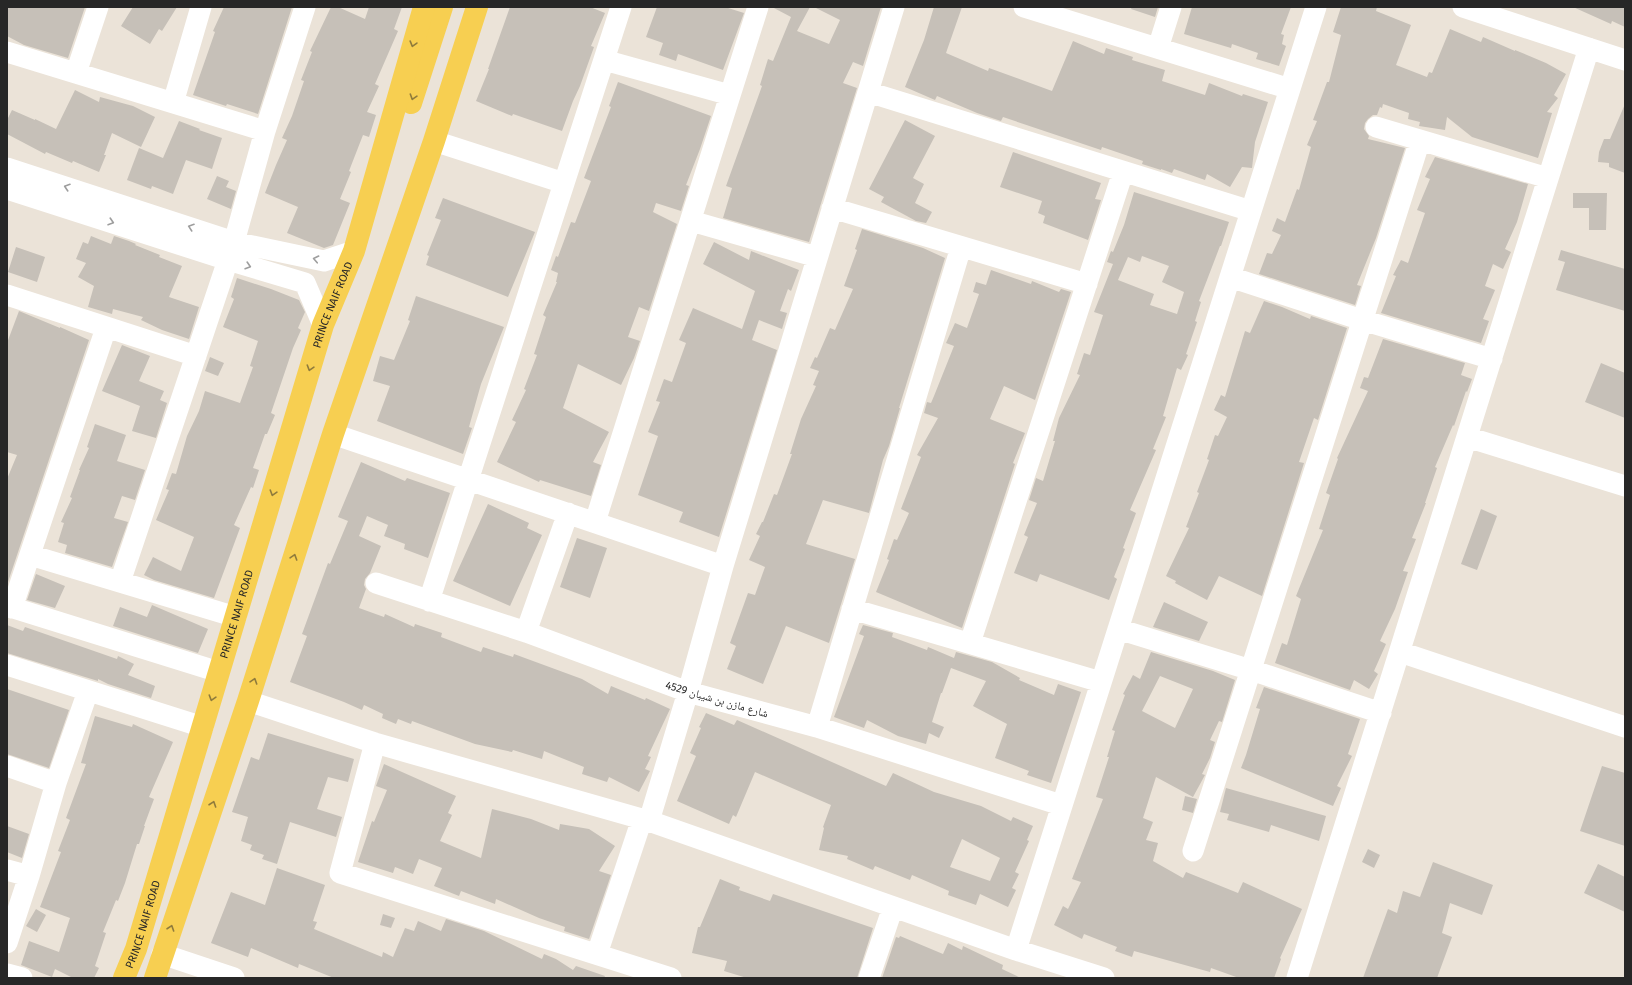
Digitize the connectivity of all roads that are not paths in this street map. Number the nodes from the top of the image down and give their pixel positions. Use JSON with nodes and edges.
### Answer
{"nodes":[{"id":1,"x":98,"y":7,"type":"edge"},
{"id":2,"x":201,"y":7,"type":"edge"},
{"id":3,"x":305,"y":7,"type":"edge"},
{"id":4,"x":424,"y":7,"type":"edge"},
{"id":5,"x":442,"y":7,"type":"edge"},
{"id":6,"x":461,"y":7,"type":"edge"},
{"id":7,"x":477,"y":7,"type":"edge"},
{"id":8,"x":621,"y":7,"type":"edge"},
{"id":9,"x":758,"y":7,"type":"edge"},
{"id":10,"x":894,"y":7,"type":"edge"},
{"id":11,"x":1024,"y":7,"type":"edge"},
{"id":12,"x":1171,"y":7,"type":"edge"},
{"id":13,"x":1316,"y":7,"type":"edge"},
{"id":14,"x":1466,"y":8,"type":"edge"},
{"id":15,"x":1158,"y":48,"type":"junction"},
{"id":16,"x":1589,"y":48,"type":"junction"},
{"id":17,"x":7,"y":52,"type":"edge"},
{"id":18,"x":604,"y":60,"type":"junction"},
{"id":19,"x":1625,"y":60,"type":"edge"},
{"id":20,"x":76,"y":73,"type":"junction"},
{"id":21,"x":1290,"y":89,"type":"junction"},
{"id":22,"x":868,"y":92,"type":"junction"},
{"id":23,"x":730,"y":95,"type":"junction"},
{"id":24,"x":173,"y":103,"type":"junction"},
{"id":25,"x":1376,"y":127,"type":"dead end"},
{"id":26,"x":265,"y":131,"type":"junction"},
{"id":27,"x":1420,"y":140,"type":"junction"},
{"id":28,"x":434,"y":141,"type":"junction"},
{"id":29,"x":7,"y":168,"type":"edge"},
{"id":30,"x":1123,"y":172,"type":"junction"},
{"id":31,"x":1548,"y":178,"type":"junction"},
{"id":32,"x":564,"y":183,"type":"junction"},
{"id":33,"x":7,"y":189,"type":"edge"},
{"id":34,"x":832,"y":208,"type":"junction"},
{"id":35,"x":1251,"y":211,"type":"junction"},
{"id":36,"x":691,"y":221,"type":"junction"},
{"id":37,"x":962,"y":247,"type":"junction"},
{"id":38,"x":231,"y":251,"type":"junction"},
{"id":39,"x":354,"y":251,"type":"junction"},
{"id":40,"x":817,"y":258,"type":"junction"},
{"id":41,"x":1230,"y":277,"type":"junction"},
{"id":42,"x":387,"y":278,"type":"junction"},
{"id":43,"x":1087,"y":284,"type":"junction"},
{"id":44,"x":7,"y":295,"type":"edge"},
{"id":45,"x":1362,"y":320,"type":"junction"},
{"id":46,"x":323,"y":325,"type":"junction"},
{"id":47,"x":106,"y":328,"type":"junction"},
{"id":48,"x":196,"y":356,"type":"junction"},
{"id":49,"x":1492,"y":359,"type":"junction"},
{"id":50,"x":333,"y":434,"type":"junction"},
{"id":51,"x":1467,"y":437,"type":"junction"},
{"id":52,"x":468,"y":480,"type":"junction"},
{"id":53,"x":1625,"y":486,"type":"edge"},
{"id":54,"x":568,"y":513,"type":"junction"},
{"id":55,"x":595,"y":522,"type":"junction"},
{"id":56,"x":30,"y":555,"type":"junction"},
{"id":57,"x":723,"y":566,"type":"junction"},
{"id":58,"x":120,"y":582,"type":"junction"},
{"id":59,"x":376,"y":583,"type":"dead end"},
{"id":60,"x":429,"y":601,"type":"junction"},
{"id":61,"x":10,"y":607,"type":"edge"},
{"id":62,"x":852,"y":609,"type":"junction"},
{"id":63,"x":236,"y":617,"type":"junction"},
{"id":64,"x":1118,"y":629,"type":"junction"},
{"id":65,"x":526,"y":632,"type":"junction"},
{"id":66,"x":970,"y":643,"type":"junction"},
{"id":67,"x":1400,"y":652,"type":"junction"},
{"id":68,"x":7,"y":665,"type":"edge"},
{"id":69,"x":1251,"y":670,"type":"junction"},
{"id":70,"x":220,"y":672,"type":"junction"},
{"id":71,"x":1101,"y":682,"type":"junction"},
{"id":72,"x":88,"y":691,"type":"junction"},
{"id":73,"x":688,"y":692,"type":"junction"},
{"id":74,"x":248,"y":701,"type":"junction"},
{"id":75,"x":1381,"y":713,"type":"junction"},
{"id":76,"x":203,"y":727,"type":"junction"},
{"id":77,"x":817,"y":727,"type":"junction"},
{"id":78,"x":1625,"y":727,"type":"edge"},
{"id":79,"x":375,"y":743,"type":"junction"},
{"id":80,"x":7,"y":766,"type":"edge"},
{"id":81,"x":56,"y":783,"type":"junction"},
{"id":82,"x":1061,"y":805,"type":"junction"},
{"id":83,"x":645,"y":820,"type":"junction"},
{"id":84,"x":1193,"y":851,"type":"dead end"},
{"id":85,"x":7,"y":870,"type":"edge"},
{"id":86,"x":29,"y":876,"type":"junction"},
{"id":87,"x":893,"y":907,"type":"junction"},
{"id":88,"x":7,"y":943,"type":"edge"},
{"id":89,"x":1016,"y":950,"type":"junction"},
{"id":90,"x":162,"y":954,"type":"junction"},
{"id":91,"x":597,"y":954,"type":"junction"},
{"id":92,"x":7,"y":974,"type":"edge"},
{"id":93,"x":219,"y":976,"type":"edge"},
{"id":94,"x":22,"y":978,"type":"edge"},
{"id":95,"x":124,"y":978,"type":"edge"},
{"id":96,"x":155,"y":978,"type":"edge"},
{"id":97,"x":671,"y":978,"type":"edge"},
{"id":98,"x":868,"y":978,"type":"edge"},
{"id":99,"x":1104,"y":978,"type":"edge"},
{"id":100,"x":1297,"y":978,"type":"edge"}],
"edges":[{"from":1,"to":20,"type":"street"},
{"from":2,"to":24,"type":"street"},
{"from":3,"to":26,"type":"street"},
{"from":4,"to":39,"type":"main road","name":"PRINCE NAIF ROAD","one_way":true},
{"from":5,"to":39,"type":"main road","name":"PRINCE NAIF ROAD","one_way":true},
{"from":6,"to":42,"type":"main road"},
{"from":7,"to":28,"type":"main road"},
{"from":8,"to":18,"type":"street"},
{"from":9,"to":23,"type":"street"},
{"from":10,"to":22,"type":"street"},
{"from":11,"to":15,"type":"street"},
{"from":12,"to":15,"type":"street"},
{"from":13,"to":21,"type":"street"},
{"from":14,"to":16,"type":"street"},
{"from":15,"to":21,"type":"street"},
{"from":16,"to":19,"type":"street"},
{"from":16,"to":31,"type":"street"},
{"from":17,"to":20,"type":"street"},
{"from":18,"to":23,"type":"street"},
{"from":18,"to":32,"type":"street"},
{"from":20,"to":24,"type":"street"},
{"from":21,"to":35,"type":"street"},
{"from":22,"to":30,"type":"street"},
{"from":22,"to":34,"type":"street"},
{"from":23,"to":36,"type":"street"},
{"from":24,"to":26,"type":"street"},
{"from":25,"to":27,"type":"street"},
{"from":26,"to":38,"type":"street"},
{"from":27,"to":31,"type":"street"},
{"from":27,"to":45,"type":"street"},
{"from":28,"to":32,"type":"street"},
{"from":28,"to":42,"type":"main road"},
{"from":38,"to":29,"type":"street","one_way":true},
{"from":30,"to":35,"type":"street"},
{"from":30,"to":43,"type":"street"},
{"from":31,"to":49,"type":"street"},
{"from":32,"to":52,"type":"street"},
{"from":33,"to":38,"type":"street","one_way":true},
{"from":34,"to":37,"type":"street"},
{"from":34,"to":40,"type":"street"},
{"from":35,"to":41,"type":"street"},
{"from":36,"to":40,"type":"street"},
{"from":36,"to":55,"type":"street"},
{"from":37,"to":43,"type":"street"},
{"from":37,"to":62,"type":"street"},
{"from":39,"to":38,"type":"street","one_way":true},
{"from":38,"to":46,"type":"street","one_way":true},
{"from":38,"to":48,"type":"street"},
{"from":39,"to":46,"type":"main road","name":"PRINCE NAIF ROAD"},
{"from":40,"to":57,"type":"street"},
{"from":41,"to":45,"type":"street"},
{"from":41,"to":64,"type":"street"},
{"from":42,"to":50,"type":"main road"},
{"from":43,"to":66,"type":"street"},
{"from":44,"to":47,"type":"street"},
{"from":45,"to":49,"type":"street"},
{"from":45,"to":69,"type":"street"},
{"from":46,"to":63,"type":"main road","name":"PRINCE NAIF ROAD","one_way":true},
{"from":47,"to":48,"type":"street"},
{"from":47,"to":56,"type":"street"},
{"from":48,"to":58,"type":"street"},
{"from":49,"to":51,"type":"street"},
{"from":50,"to":52,"type":"street"},
{"from":74,"to":50,"type":"main road","one_way":true},
{"from":51,"to":53,"type":"street"},
{"from":51,"to":67,"type":"street"},
{"from":52,"to":54,"type":"street"},
{"from":52,"to":60,"type":"street"},
{"from":54,"to":55,"type":"street"},
{"from":54,"to":65,"type":"street"},
{"from":55,"to":57,"type":"street"},
{"from":56,"to":58,"type":"street"},
{"from":56,"to":61,"type":"street"},
{"from":57,"to":73,"type":"street"},
{"from":58,"to":63,"type":"street"},
{"from":59,"to":60,"type":"street","name":"شارع مازن بن شيبان 4529"},
{"from":60,"to":65,"type":"street","name":"شارع مازن بن شيبان 4529"},
{"from":61,"to":70,"type":"street"},
{"from":62,"to":66,"type":"street"},
{"from":62,"to":77,"type":"street"},
{"from":63,"to":70,"type":"main road","name":"PRINCE NAIF ROAD"},
{"from":64,"to":69,"type":"street"},
{"from":64,"to":71,"type":"street"},
{"from":65,"to":73,"type":"street","name":"شارع مازن بن شيبان 4529"},
{"from":66,"to":71,"type":"street"},
{"from":67,"to":75,"type":"street"},
{"from":67,"to":78,"type":"street"},
{"from":68,"to":72,"type":"street"},
{"from":69,"to":75,"type":"street"},
{"from":69,"to":84,"type":"street"},
{"from":70,"to":76,"type":"main road","name":"PRINCE NAIF ROAD","one_way":true},
{"from":71,"to":82,"type":"street"},
{"from":72,"to":76,"type":"street"},
{"from":72,"to":81,"type":"street"},
{"from":73,"to":77,"type":"street","name":"شارع مازن بن شيبان 4529"},
{"from":73,"to":83,"type":"street"},
{"from":74,"to":79,"type":"street"},
{"from":90,"to":74,"type":"main road","one_way":true},
{"from":75,"to":100,"type":"street"},
{"from":76,"to":95,"type":"main road","name":"PRINCE NAIF ROAD"},
{"from":77,"to":82,"type":"street","name":"شارع مازن بن شيبان 4529"},
{"from":79,"to":83,"type":"street"},
{"from":79,"to":91,"type":"street"},
{"from":80,"to":81,"type":"street"},
{"from":81,"to":86,"type":"street"},
{"from":82,"to":89,"type":"street"},
{"from":83,"to":87,"type":"street"},
{"from":83,"to":91,"type":"street"},
{"from":85,"to":86,"type":"street"},
{"from":86,"to":88,"type":"street"},
{"from":87,"to":89,"type":"street"},
{"from":87,"to":98,"type":"street"},
{"from":89,"to":99,"type":"street"},
{"from":90,"to":93,"type":"street"},
{"from":90,"to":96,"type":"main road"},
{"from":91,"to":97,"type":"street"},
{"from":92,"to":94,"type":"street"}]}
